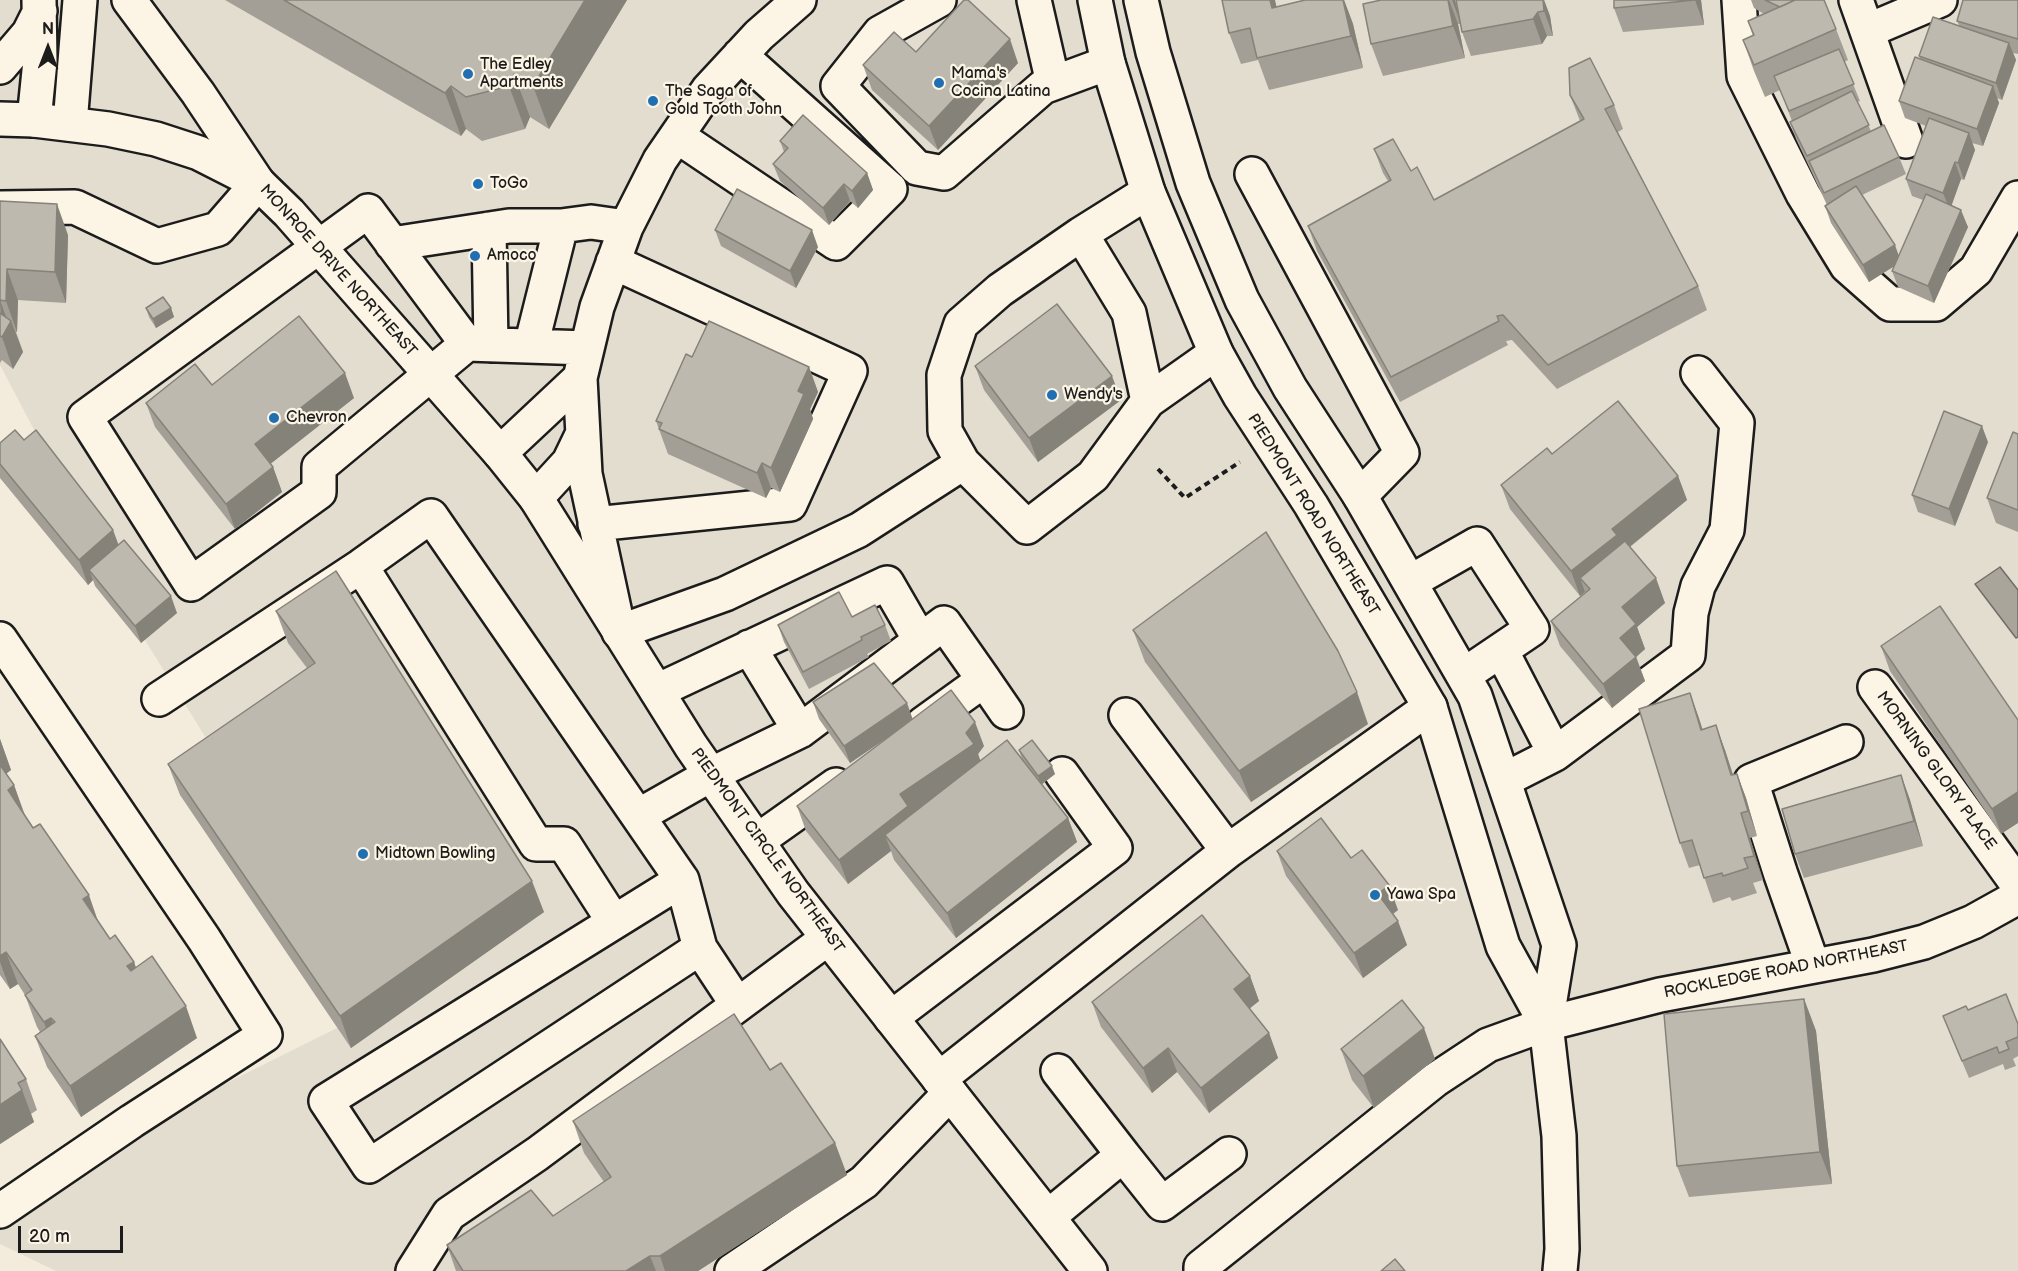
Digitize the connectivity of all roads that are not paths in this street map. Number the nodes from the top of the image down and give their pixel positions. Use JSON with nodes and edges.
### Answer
{"nodes":[{"id":1,"x":80,"y":0,"type":"edge"},
{"id":2,"x":129,"y":0,"type":"edge"},
{"id":3,"x":799,"y":0,"type":"edge"},
{"id":4,"x":939,"y":0,"type":"edge"},
{"id":5,"x":1034,"y":0,"type":"edge"},
{"id":6,"x":1095,"y":0,"type":"edge"},
{"id":7,"x":1141,"y":0,"type":"edge"},
{"id":8,"x":1739,"y":0,"type":"edge"},
{"id":9,"x":1856,"y":0,"type":"edge"},
{"id":10,"x":1940,"y":0,"type":"edge"},
{"id":11,"x":40,"y":5,"type":"edge"},
{"id":12,"x":1867,"y":31,"type":"junction"},
{"id":13,"x":740,"y":55,"type":"junction"},
{"id":14,"x":1108,"y":63,"type":"junction"},
{"id":15,"x":0,"y":67,"type":"edge"},
{"id":16,"x":1053,"y":83,"type":"junction"},
{"id":17,"x":0,"y":119,"type":"edge"},
{"id":18,"x":34,"y":120,"type":"junction"},
{"id":19,"x":70,"y":124,"type":"junction"},
{"id":20,"x":676,"y":136,"type":"junction"},
{"id":21,"x":1906,"y":141,"type":"dead end"},
{"id":22,"x":1252,"y":174,"type":"dead end"},
{"id":23,"x":258,"y":183,"type":"junction"},
{"id":24,"x":1148,"y":192,"type":"junction"},
{"id":25,"x":2018,"y":198,"type":"edge"},
{"id":26,"x":0,"y":208,"type":"edge"},
{"id":27,"x":561,"y":226,"type":"junction"},
{"id":28,"x":626,"y":227,"type":"junction"},
{"id":29,"x":489,"y":229,"type":"junction"},
{"id":30,"x":1081,"y":234,"type":"junction"},
{"id":31,"x":392,"y":244,"type":"junction"},
{"id":32,"x":318,"y":247,"type":"junction"},
{"id":33,"x":613,"y":262,"type":"junction"},
{"id":34,"x":479,"y":344,"type":"junction"},
{"id":35,"x":531,"y":346,"type":"junction"},
{"id":36,"x":1216,"y":353,"type":"junction"},
{"id":37,"x":584,"y":363,"type":"junction"},
{"id":38,"x":1698,"y":373,"type":"dead end"},
{"id":39,"x":432,"y":375,"type":"junction"},
{"id":40,"x":1148,"y":401,"type":"junction"},
{"id":41,"x":582,"y":435,"type":"junction"},
{"id":42,"x":500,"y":453,"type":"junction"},
{"id":43,"x":963,"y":463,"type":"junction"},
{"id":44,"x":1360,"y":496,"type":"junction"},
{"id":45,"x":536,"y":498,"type":"junction"},
{"id":46,"x":596,"y":524,"type":"junction"},
{"id":47,"x":361,"y":566,"type":"junction"},
{"id":48,"x":1410,"y":582,"type":"junction"},
{"id":49,"x":619,"y":632,"type":"junction"},
{"id":50,"x":0,"y":639,"type":"edge"},
{"id":51,"x":920,"y":640,"type":"junction"},
{"id":52,"x":749,"y":647,"type":"junction"},
{"id":53,"x":1501,"y":650,"type":"junction"},
{"id":54,"x":1464,"y":675,"type":"junction"},
{"id":55,"x":984,"y":680,"type":"junction"},
{"id":56,"x":1875,"y":687,"type":"dead end"},
{"id":57,"x":657,"y":691,"type":"junction"},
{"id":58,"x":159,"y":699,"type":"dead end"},
{"id":59,"x":1430,"y":707,"type":"junction"},
{"id":60,"x":1006,"y":712,"type":"dead end"},
{"id":61,"x":1126,"y":715,"type":"dead end"},
{"id":62,"x":800,"y":731,"type":"junction"},
{"id":63,"x":897,"y":742,"type":"edge"},
{"id":64,"x":1846,"y":742,"type":"dead end"},
{"id":65,"x":1555,"y":754,"type":"junction"},
{"id":66,"x":859,"y":769,"type":"edge"},
{"id":67,"x":712,"y":774,"type":"junction"},
{"id":68,"x":1062,"y":774,"type":"dead end"},
{"id":69,"x":1504,"y":780,"type":"junction"},
{"id":70,"x":638,"y":816,"type":"junction"},
{"id":71,"x":757,"y":841,"type":"junction"},
{"id":72,"x":1228,"y":851,"type":"junction"},
{"id":73,"x":682,"y":880,"type":"junction"},
{"id":74,"x":2018,"y":885,"type":"edge"},
{"id":75,"x":2018,"y":897,"type":"edge"},
{"id":76,"x":614,"y":922,"type":"junction"},
{"id":77,"x":828,"y":938,"type":"junction"},
{"id":78,"x":700,"y":948,"type":"junction"},
{"id":79,"x":1813,"y":966,"type":"junction"},
{"id":80,"x":737,"y":1004,"type":"junction"},
{"id":81,"x":891,"y":1018,"type":"junction"},
{"id":82,"x":1546,"y":1024,"type":"junction"},
{"id":83,"x":1058,"y":1071,"type":"dead end"},
{"id":84,"x":944,"y":1086,"type":"junction"},
{"id":85,"x":1229,"y":1154,"type":"dead end"},
{"id":86,"x":1123,"y":1155,"type":"junction"},
{"id":87,"x":0,"y":1211,"type":"edge"},
{"id":88,"x":1048,"y":1217,"type":"junction"},
{"id":89,"x":413,"y":1271,"type":"edge"},
{"id":90,"x":732,"y":1271,"type":"edge"},
{"id":91,"x":1090,"y":1271,"type":"edge"},
{"id":92,"x":1201,"y":1271,"type":"edge"},
{"id":93,"x":1560,"y":1271,"type":"edge"}],
"edges":[{"from":1,"to":19,"type":"main road"},
{"from":2,"to":23,"type":"main road"},
{"from":3,"to":13,"type":"main road"},
{"from":4,"to":16,"type":"main road"},
{"from":5,"to":16,"type":"main road"},
{"from":6,"to":14,"type":"main road","name":"PIEDMONT ROAD NORTHEAST"},
{"from":7,"to":44,"type":"main road","name":"PIEDMONT ROAD NORTHEAST"},
{"from":8,"to":25,"type":"main road"},
{"from":9,"to":12,"type":"main road"},
{"from":10,"to":12,"type":"main road"},
{"from":11,"to":15,"type":"main road"},
{"from":11,"to":18,"type":"main road"},
{"from":12,"to":21,"type":"main road"},
{"from":13,"to":20,"type":"main road"},
{"from":13,"to":20,"type":"main road"},
{"from":14,"to":16,"type":"main road"},
{"from":14,"to":24,"type":"main road","name":"PIEDMONT ROAD NORTHEAST"},
{"from":17,"to":18,"type":"main road","name":"MONROE DRIVE NORTHEAST"},
{"from":18,"to":19,"type":"main road","name":"MONROE DRIVE NORTHEAST"},
{"from":19,"to":23,"type":"main road","name":"MONROE DRIVE NORTHEAST"},
{"from":20,"to":28,"type":"main road"},
{"from":22,"to":44,"type":"main road"},
{"from":23,"to":26,"type":"main road"},
{"from":23,"to":32,"type":"main road","name":"MONROE DRIVE NORTHEAST"},
{"from":24,"to":30,"type":"main road"},
{"from":24,"to":36,"type":"main road","name":"PIEDMONT ROAD NORTHEAST"},
{"from":27,"to":28,"type":"main road"},
{"from":27,"to":29,"type":"main road"},
{"from":27,"to":35,"type":"main road"},
{"from":28,"to":33,"type":"main road"},
{"from":29,"to":31,"type":"main road"},
{"from":29,"to":34,"type":"main road"},
{"from":30,"to":40,"type":"main road"},
{"from":30,"to":43,"type":"main road"},
{"from":31,"to":32,"type":"main road"},
{"from":31,"to":34,"type":"main road"},
{"from":32,"to":39,"type":"main road","name":"MONROE DRIVE NORTHEAST"},
{"from":32,"to":39,"type":"main road"},
{"from":33,"to":37,"type":"main road"},
{"from":33,"to":46,"type":"main road"},
{"from":34,"to":35,"type":"main road"},
{"from":34,"to":39,"type":"main road"},
{"from":35,"to":37,"type":"main road"},
{"from":36,"to":40,"type":"main road"},
{"from":36,"to":59,"type":"main road","name":"PIEDMONT ROAD NORTHEAST"},
{"from":37,"to":41,"type":"main road"},
{"from":37,"to":42,"type":"main road"},
{"from":38,"to":65,"type":"main road"},
{"from":39,"to":42,"type":"main road","name":"MONROE DRIVE NORTHEAST"},
{"from":40,"to":43,"type":"main road"},
{"from":41,"to":45,"type":"main road"},
{"from":41,"to":46,"type":"main road"},
{"from":42,"to":45,"type":"main road","name":"PIEDMONT CIRCLE NORTHEAST"},
{"from":43,"to":49,"type":"main road"},
{"from":44,"to":48,"type":"main road","name":"PIEDMONT ROAD NORTHEAST"},
{"from":45,"to":49,"type":"main road","name":"PIEDMONT CIRCLE NORTHEAST"},
{"from":46,"to":49,"type":"main road"},
{"from":47,"to":58,"type":"main road"},
{"from":47,"to":70,"type":"main road"},
{"from":47,"to":76,"type":"main road"},
{"from":48,"to":53,"type":"main road"},
{"from":48,"to":54,"type":"main road","name":"PIEDMONT ROAD NORTHEAST"},
{"from":49,"to":57,"type":"main road","name":"PIEDMONT CIRCLE NORTHEAST"},
{"from":50,"to":87,"type":"main road"},
{"from":51,"to":52,"type":"main road"},
{"from":51,"to":55,"type":"main road"},
{"from":51,"to":62,"type":"main road"},
{"from":52,"to":57,"type":"main road"},
{"from":52,"to":62,"type":"main road"},
{"from":53,"to":54,"type":"main road"},
{"from":53,"to":65,"type":"main road"},
{"from":54,"to":69,"type":"main road","name":"PIEDMONT ROAD NORTHEAST"},
{"from":55,"to":60,"type":"main road"},
{"from":55,"to":63,"type":"main road"},
{"from":56,"to":74,"type":"main road","name":"MORNING GLORY PLACE"},
{"from":57,"to":67,"type":"main road","name":"PIEDMONT CIRCLE NORTHEAST"},
{"from":59,"to":72,"type":"main road"},
{"from":59,"to":82,"type":"main road","name":"PIEDMONT ROAD NORTHEAST"},
{"from":61,"to":72,"type":"main road"},
{"from":62,"to":67,"type":"main road"},
{"from":64,"to":79,"type":"main road"},
{"from":65,"to":69,"type":"main road"},
{"from":66,"to":71,"type":"main road"},
{"from":67,"to":70,"type":"main road"},
{"from":67,"to":71,"type":"main road","name":"PIEDMONT CIRCLE NORTHEAST"},
{"from":68,"to":81,"type":"main road"},
{"from":69,"to":82,"type":"main road","name":"PIEDMONT ROAD NORTHEAST"},
{"from":70,"to":73,"type":"main road"},
{"from":71,"to":77,"type":"main road","name":"PIEDMONT CIRCLE NORTHEAST"},
{"from":72,"to":84,"type":"main road"},
{"from":73,"to":76,"type":"main road"},
{"from":73,"to":78,"type":"main road"},
{"from":75,"to":79,"type":"main road","name":"ROCKLEDGE ROAD NORTHEAST"},
{"from":76,"to":78,"type":"main road"},
{"from":77,"to":80,"type":"main road"},
{"from":77,"to":81,"type":"main road","name":"PIEDMONT CIRCLE NORTHEAST"},
{"from":78,"to":80,"type":"main road"},
{"from":79,"to":82,"type":"main road","name":"ROCKLEDGE ROAD NORTHEAST"},
{"from":80,"to":89,"type":"main road"},
{"from":81,"to":84,"type":"main road","name":"PIEDMONT CIRCLE NORTHEAST"},
{"from":82,"to":92,"type":"main road","name":"ROCKLEDGE ROAD NORTHEAST"},
{"from":82,"to":93,"type":"main road","name":"PIEDMONT ROAD NORTHEAST"},
{"from":83,"to":86,"type":"main road"},
{"from":84,"to":88,"type":"main road","name":"PIEDMONT CIRCLE NORTHEAST"},
{"from":84,"to":90,"type":"main road"},
{"from":85,"to":86,"type":"main road"},
{"from":86,"to":88,"type":"main road"},
{"from":88,"to":91,"type":"main road","name":"PIEDMONT CIRCLE NORTHEAST"}]}
